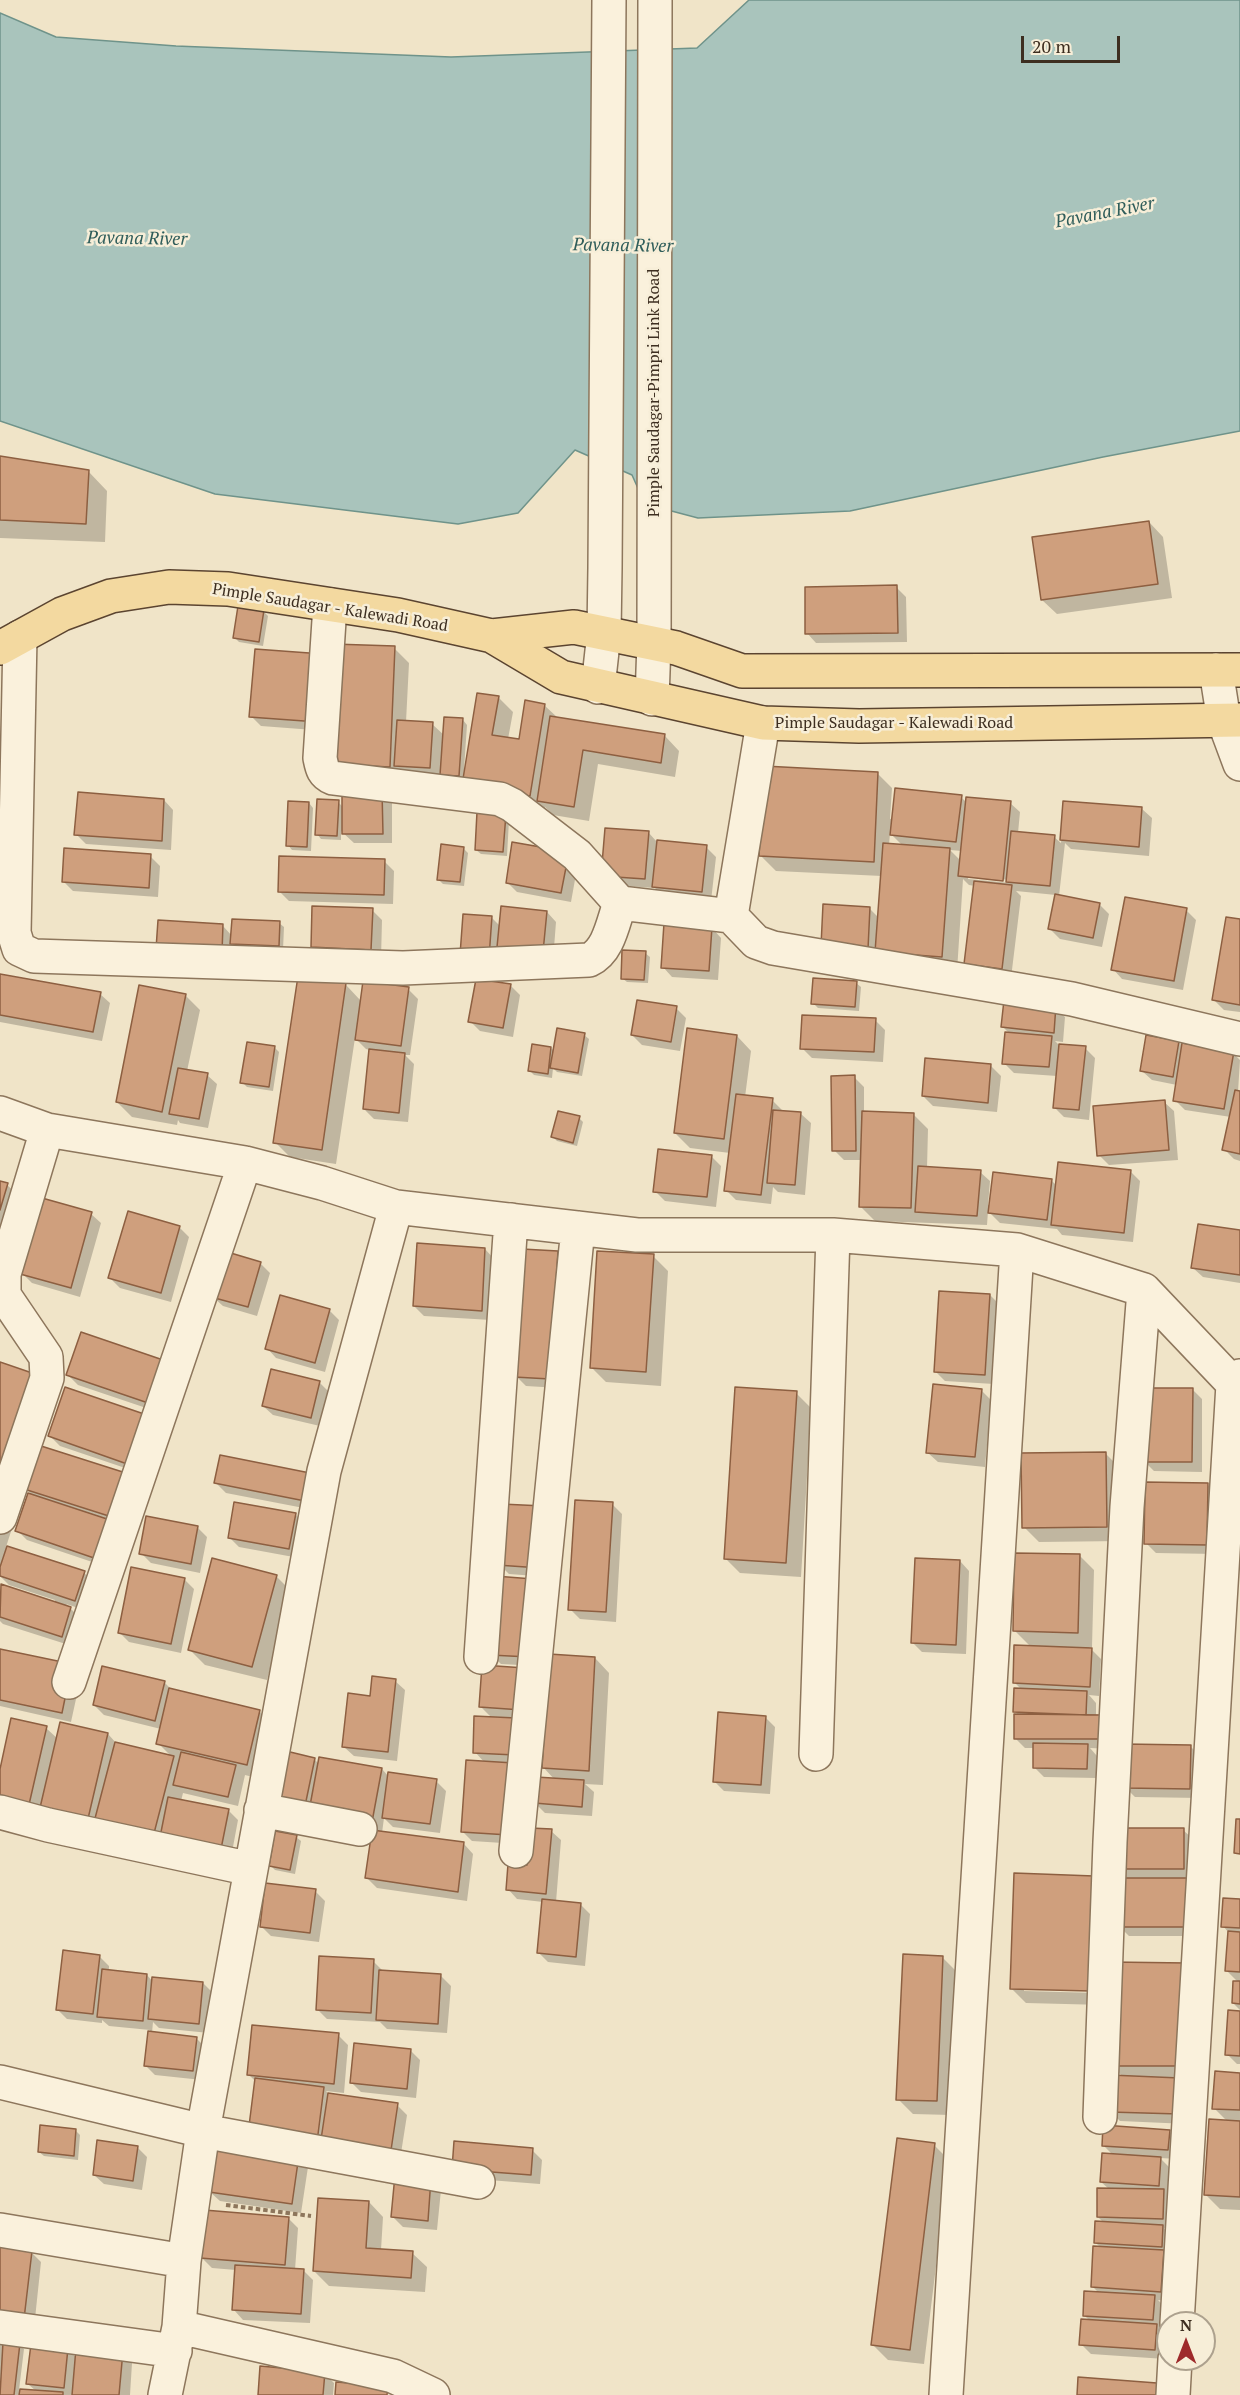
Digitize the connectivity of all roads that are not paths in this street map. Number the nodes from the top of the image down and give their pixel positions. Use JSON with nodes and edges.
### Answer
{"nodes":[{"id":1,"x":609,"y":0,"type":"edge"},
{"id":2,"x":655,"y":0,"type":"edge"},
{"id":3,"x":330,"y":605,"type":"junction"},
{"id":4,"x":604,"y":633,"type":"junction"},
{"id":5,"x":492,"y":636,"type":"junction"},
{"id":6,"x":10,"y":643,"type":"edge"},
{"id":7,"x":654,"y":643,"type":"junction"},
{"id":8,"x":1228,"y":670,"type":"edge"},
{"id":9,"x":598,"y":687,"type":"junction"},
{"id":10,"x":652,"y":699,"type":"junction"},
{"id":11,"x":1232,"y":721,"type":"edge"},
{"id":12,"x":763,"y":723,"type":"junction"},
{"id":13,"x":1240,"y":764,"type":"edge"},
{"id":14,"x":620,"y":903,"type":"junction"},
{"id":15,"x":731,"y":916,"type":"junction"},
{"id":16,"x":1240,"y":1039,"type":"edge"},
{"id":17,"x":0,"y":1113,"type":"edge"},
{"id":18,"x":47,"y":1130,"type":"junction"},
{"id":19,"x":244,"y":1163,"type":"junction"},
{"id":20,"x":396,"y":1207,"type":"junction"},
{"id":21,"x":511,"y":1220,"type":"junction"},
{"id":22,"x":578,"y":1228,"type":"junction"},
{"id":23,"x":833,"y":1235,"type":"junction"},
{"id":24,"x":1017,"y":1250,"type":"junction"},
{"id":25,"x":1144,"y":1290,"type":"junction"},
{"id":26,"x":1238,"y":1384,"type":"edge"},
{"id":27,"x":0,"y":1517,"type":"edge"},
{"id":28,"x":481,"y":1657,"type":"dead end"},
{"id":29,"x":69,"y":1682,"type":"dead end"},
{"id":30,"x":816,"y":1754,"type":"dead end"},
{"id":31,"x":261,"y":1810,"type":"junction"},
{"id":32,"x":0,"y":1812,"type":"edge"},
{"id":33,"x":360,"y":1829,"type":"dead end"},
{"id":34,"x":516,"y":1851,"type":"dead end"},
{"id":35,"x":251,"y":1869,"type":"junction"},
{"id":36,"x":0,"y":2082,"type":"edge"},
{"id":37,"x":1100,"y":2117,"type":"dead end"},
{"id":38,"x":203,"y":2131,"type":"junction"},
{"id":39,"x":478,"y":2182,"type":"dead end"},
{"id":40,"x":0,"y":2230,"type":"edge"},
{"id":41,"x":184,"y":2261,"type":"junction"},
{"id":42,"x":1178,"y":2311,"type":"edge"},
{"id":43,"x":0,"y":2327,"type":"edge"},
{"id":44,"x":177,"y":2339,"type":"junction"},
{"id":45,"x":1174,"y":2371,"type":"edge"},
{"id":46,"x":165,"y":2395,"type":"edge"},
{"id":47,"x":433,"y":2395,"type":"edge"},
{"id":48,"x":946,"y":2395,"type":"edge"},
{"id":49,"x":1173,"y":2395,"type":"edge"}],
"edges":[{"from":1,"to":4,"type":"street"},
{"from":2,"to":7,"type":"street","name":"Pimple Saudagar-Pimpri Link Road"},
{"from":3,"to":5,"type":"main road","name":"Pimple Saudagar - Kalewadi Road"},
{"from":3,"to":6,"type":"main road","name":"Pimple Saudagar - Kalewadi Road"},
{"from":3,"to":14,"type":"street"},
{"from":4,"to":5,"type":"main road","name":"Pimple Saudagar - Kalewadi Road"},
{"from":4,"to":7,"type":"main road","name":"Pimple Saudagar - Kalewadi Road"},
{"from":4,"to":9,"type":"street"},
{"from":5,"to":9,"type":"main road","name":"Pimple Saudagar - Kalewadi Road"},
{"from":6,"to":14,"type":"street"},
{"from":7,"to":8,"type":"main road","name":"Pimple Saudagar - Kalewadi Road"},
{"from":7,"to":10,"type":"street","name":"Pimple Saudagar-Pimpri Link Road"},
{"from":8,"to":11,"type":"street"},
{"from":9,"to":10,"type":"main road","name":"Pimple Saudagar - Kalewadi Road"},
{"from":10,"to":12,"type":"main road","name":"Pimple Saudagar - Kalewadi Road"},
{"from":11,"to":12,"type":"main road","name":"Pimple Saudagar - Kalewadi Road"},
{"from":11,"to":13,"type":"street"},
{"from":12,"to":15,"type":"street"},
{"from":14,"to":15,"type":"street"},
{"from":15,"to":16,"type":"street"},
{"from":17,"to":18,"type":"street"},
{"from":18,"to":19,"type":"street"},
{"from":18,"to":27,"type":"street"},
{"from":19,"to":20,"type":"street"},
{"from":19,"to":29,"type":"street"},
{"from":20,"to":21,"type":"street"},
{"from":20,"to":31,"type":"street"},
{"from":21,"to":22,"type":"street"},
{"from":21,"to":28,"type":"street"},
{"from":22,"to":23,"type":"street"},
{"from":22,"to":34,"type":"street"},
{"from":23,"to":24,"type":"street"},
{"from":23,"to":30,"type":"street"},
{"from":24,"to":25,"type":"street"},
{"from":24,"to":48,"type":"street"},
{"from":25,"to":26,"type":"street"},
{"from":25,"to":37,"type":"street"},
{"from":26,"to":42,"type":"street"},
{"from":31,"to":33,"type":"street"},
{"from":31,"to":35,"type":"street"},
{"from":32,"to":35,"type":"street"},
{"from":35,"to":38,"type":"street"},
{"from":36,"to":38,"type":"street"},
{"from":38,"to":39,"type":"street"},
{"from":38,"to":41,"type":"street"},
{"from":40,"to":41,"type":"street"},
{"from":41,"to":44,"type":"street"},
{"from":43,"to":44,"type":"street"},
{"from":44,"to":46,"type":"street"},
{"from":44,"to":47,"type":"street"},
{"from":45,"to":49,"type":"street"}]}
